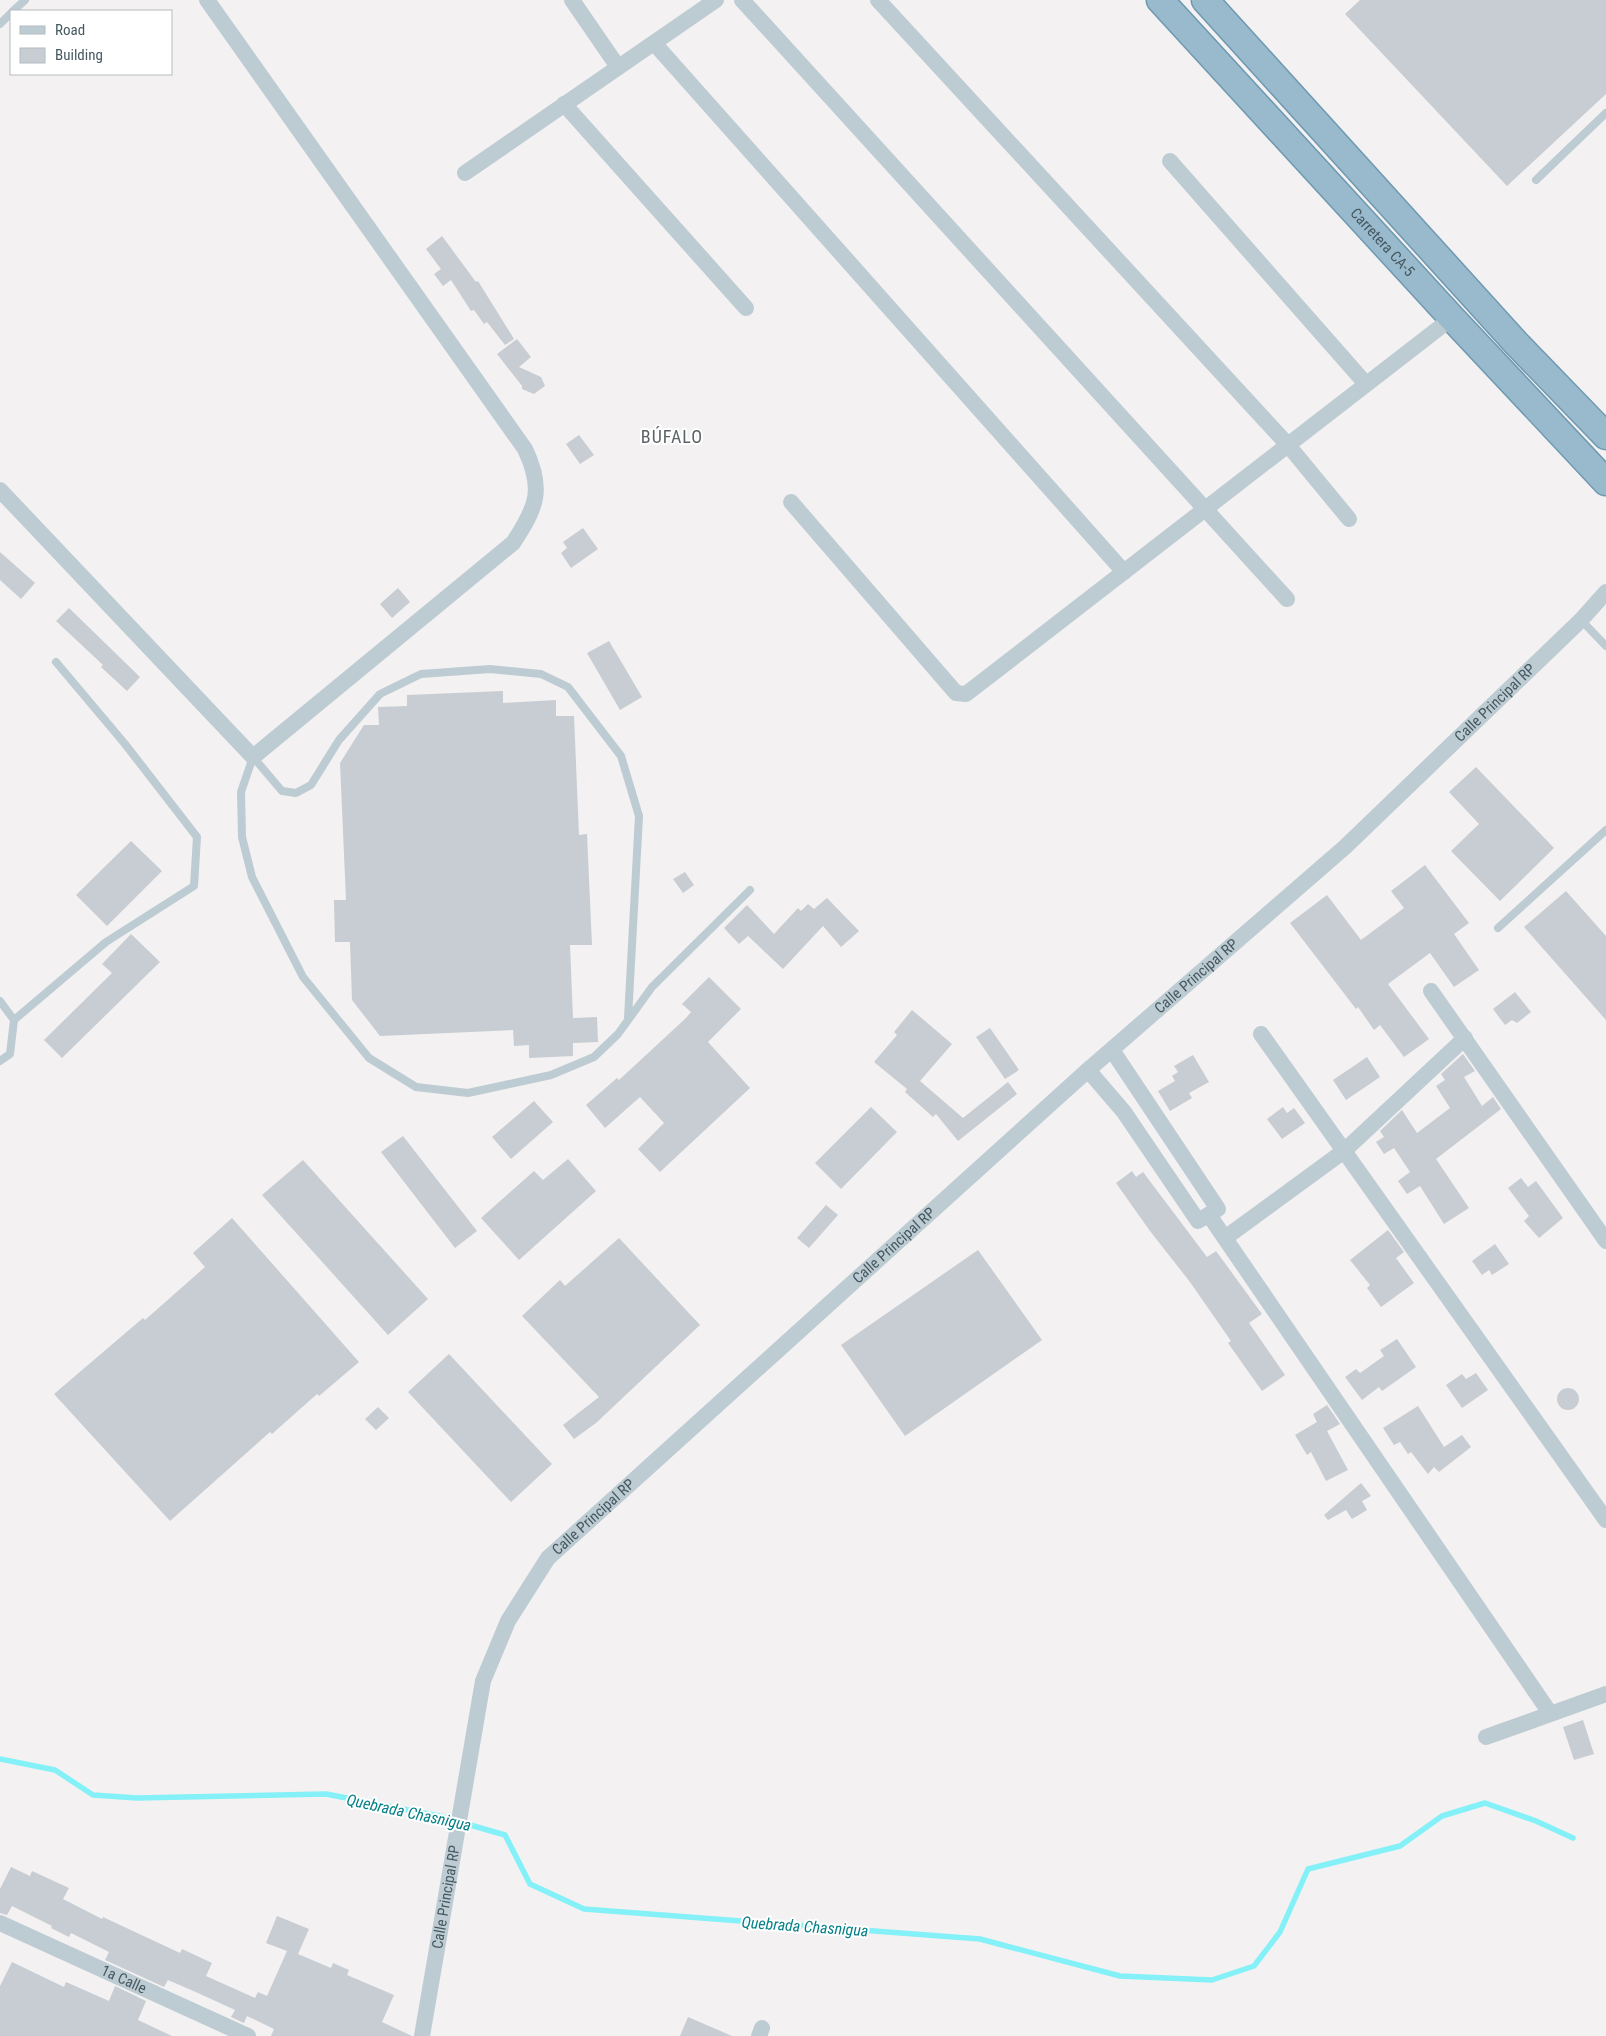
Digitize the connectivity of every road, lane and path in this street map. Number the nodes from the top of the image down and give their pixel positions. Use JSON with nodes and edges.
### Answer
{"nodes":[{"id":1,"x":25,"y":0,"type":"edge"},
{"id":2,"x":207,"y":0,"type":"edge"},
{"id":3,"x":572,"y":0,"type":"edge"},
{"id":4,"x":716,"y":0,"type":"edge"},
{"id":5,"x":742,"y":0,"type":"edge"},
{"id":6,"x":878,"y":0,"type":"edge"},
{"id":7,"x":1160,"y":0,"type":"edge"},
{"id":8,"x":1205,"y":0,"type":"edge"},
{"id":9,"x":14,"y":10,"type":"edge"},
{"id":10,"x":10,"y":14,"type":"edge"},
{"id":11,"x":0,"y":24,"type":"edge"},
{"id":12,"x":654,"y":42,"type":"junction"},
{"id":13,"x":618,"y":68,"type":"junction"},
{"id":14,"x":564,"y":104,"type":"junction"},
{"id":15,"x":1606,"y":113,"type":"edge"},
{"id":16,"x":1170,"y":161,"type":"dead end"},
{"id":17,"x":465,"y":173,"type":"dead end"},
{"id":18,"x":1536,"y":180,"type":"dead end"},
{"id":19,"x":1348,"y":205,"type":"junction"},
{"id":20,"x":746,"y":308,"type":"dead end"},
{"id":21,"x":1452,"y":318,"type":"junction"},
{"id":22,"x":1516,"y":343,"type":"junction"},
{"id":23,"x":1366,"y":384,"type":"junction"},
{"id":24,"x":1606,"y":436,"type":"edge"},
{"id":25,"x":1288,"y":445,"type":"junction"},
{"id":26,"x":1606,"y":482,"type":"edge"},
{"id":27,"x":0,"y":490,"type":"edge"},
{"id":28,"x":791,"y":502,"type":"dead end"},
{"id":29,"x":1206,"y":508,"type":"junction"},
{"id":30,"x":1349,"y":519,"type":"dead end"},
{"id":31,"x":1124,"y":572,"type":"junction"},
{"id":32,"x":1606,"y":592,"type":"edge"},
{"id":33,"x":1287,"y":599,"type":"dead end"},
{"id":34,"x":1581,"y":620,"type":"junction"},
{"id":35,"x":1606,"y":646,"type":"edge"},
{"id":36,"x":56,"y":662,"type":"dead end"},
{"id":37,"x":253,"y":757,"type":"junction"},
{"id":38,"x":1606,"y":830,"type":"edge"},
{"id":39,"x":750,"y":890,"type":"dead end"},
{"id":40,"x":1498,"y":928,"type":"dead end"},
{"id":41,"x":1431,"y":991,"type":"dead end"},
{"id":42,"x":0,"y":1001,"type":"edge"},
{"id":43,"x":628,"y":1018,"type":"junction"},
{"id":44,"x":14,"y":1020,"type":"junction"},
{"id":45,"x":1261,"y":1034,"type":"dead end"},
{"id":46,"x":1465,"y":1038,"type":"junction"},
{"id":47,"x":1112,"y":1050,"type":"junction"},
{"id":48,"x":0,"y":1061,"type":"edge"},
{"id":49,"x":1088,"y":1070,"type":"junction"},
{"id":50,"x":1344,"y":1151,"type":"junction"},
{"id":51,"x":1208,"y":1215,"type":"junction"},
{"id":52,"x":1225,"y":1238,"type":"junction"},
{"id":53,"x":1606,"y":1241,"type":"edge"},
{"id":54,"x":1605,"y":1517,"type":"edge"},
{"id":55,"x":1606,"y":1694,"type":"edge"},
{"id":56,"x":1550,"y":1713,"type":"junction"},
{"id":57,"x":1486,"y":1737,"type":"dead end"},
{"id":58,"x":0,"y":1923,"type":"edge"},
{"id":59,"x":248,"y":2036,"type":"edge"},
{"id":60,"x":422,"y":2036,"type":"edge"}],
"edges":[{"from":1,"to":9,"type":"lane"},
{"from":2,"to":37,"type":"street"},
{"from":3,"to":13,"type":"street"},
{"from":4,"to":12,"type":"street"},
{"from":5,"to":29,"type":"street"},
{"from":6,"to":25,"type":"street"},
{"from":7,"to":19,"type":"highway","name":"Carretera CA-5"},
{"from":8,"to":22,"type":"highway","name":"Carretera CA-5"},
{"from":10,"to":11,"type":"lane"},
{"from":12,"to":13,"type":"street"},
{"from":12,"to":31,"type":"street"},
{"from":13,"to":14,"type":"street"},
{"from":14,"to":17,"type":"street"},
{"from":14,"to":20,"type":"street"},
{"from":15,"to":18,"type":"lane"},
{"from":16,"to":23,"type":"street"},
{"from":19,"to":21,"type":"highway","name":"Carretera CA-5"},
{"from":19,"to":22,"type":"highway"},
{"from":21,"to":23,"type":"street"},
{"from":21,"to":26,"type":"highway","name":"Carretera CA-5"},
{"from":22,"to":24,"type":"highway","name":"Carretera CA-5"},
{"from":23,"to":25,"type":"street"},
{"from":25,"to":29,"type":"street"},
{"from":25,"to":30,"type":"street"},
{"from":27,"to":37,"type":"street"},
{"from":28,"to":31,"type":"street"},
{"from":29,"to":31,"type":"street"},
{"from":29,"to":33,"type":"street"},
{"from":32,"to":34,"type":"street","name":"Calle Principal RP"},
{"from":34,"to":35,"type":"lane"},
{"from":34,"to":47,"type":"street","name":"Calle Principal RP"},
{"from":36,"to":44,"type":"lane"},
{"from":37,"to":43,"type":"lane"},
{"from":37,"to":43,"type":"lane"},
{"from":38,"to":40,"type":"lane"},
{"from":39,"to":43,"type":"lane"},
{"from":41,"to":46,"type":"street"},
{"from":42,"to":44,"type":"lane"},
{"from":44,"to":48,"type":"lane"},
{"from":45,"to":50,"type":"street"},
{"from":46,"to":50,"type":"street"},
{"from":46,"to":53,"type":"street"},
{"from":47,"to":49,"type":"street","name":"Calle Principal RP"},
{"from":47,"to":51,"type":"street"},
{"from":49,"to":51,"type":"street"},
{"from":49,"to":60,"type":"street","name":"Calle Principal RP"},
{"from":50,"to":52,"type":"street"},
{"from":50,"to":54,"type":"street"},
{"from":51,"to":52,"type":"street"},
{"from":52,"to":56,"type":"street"},
{"from":55,"to":56,"type":"street"},
{"from":56,"to":57,"type":"street"},
{"from":58,"to":59,"type":"street","name":"1a Calle"}]}
